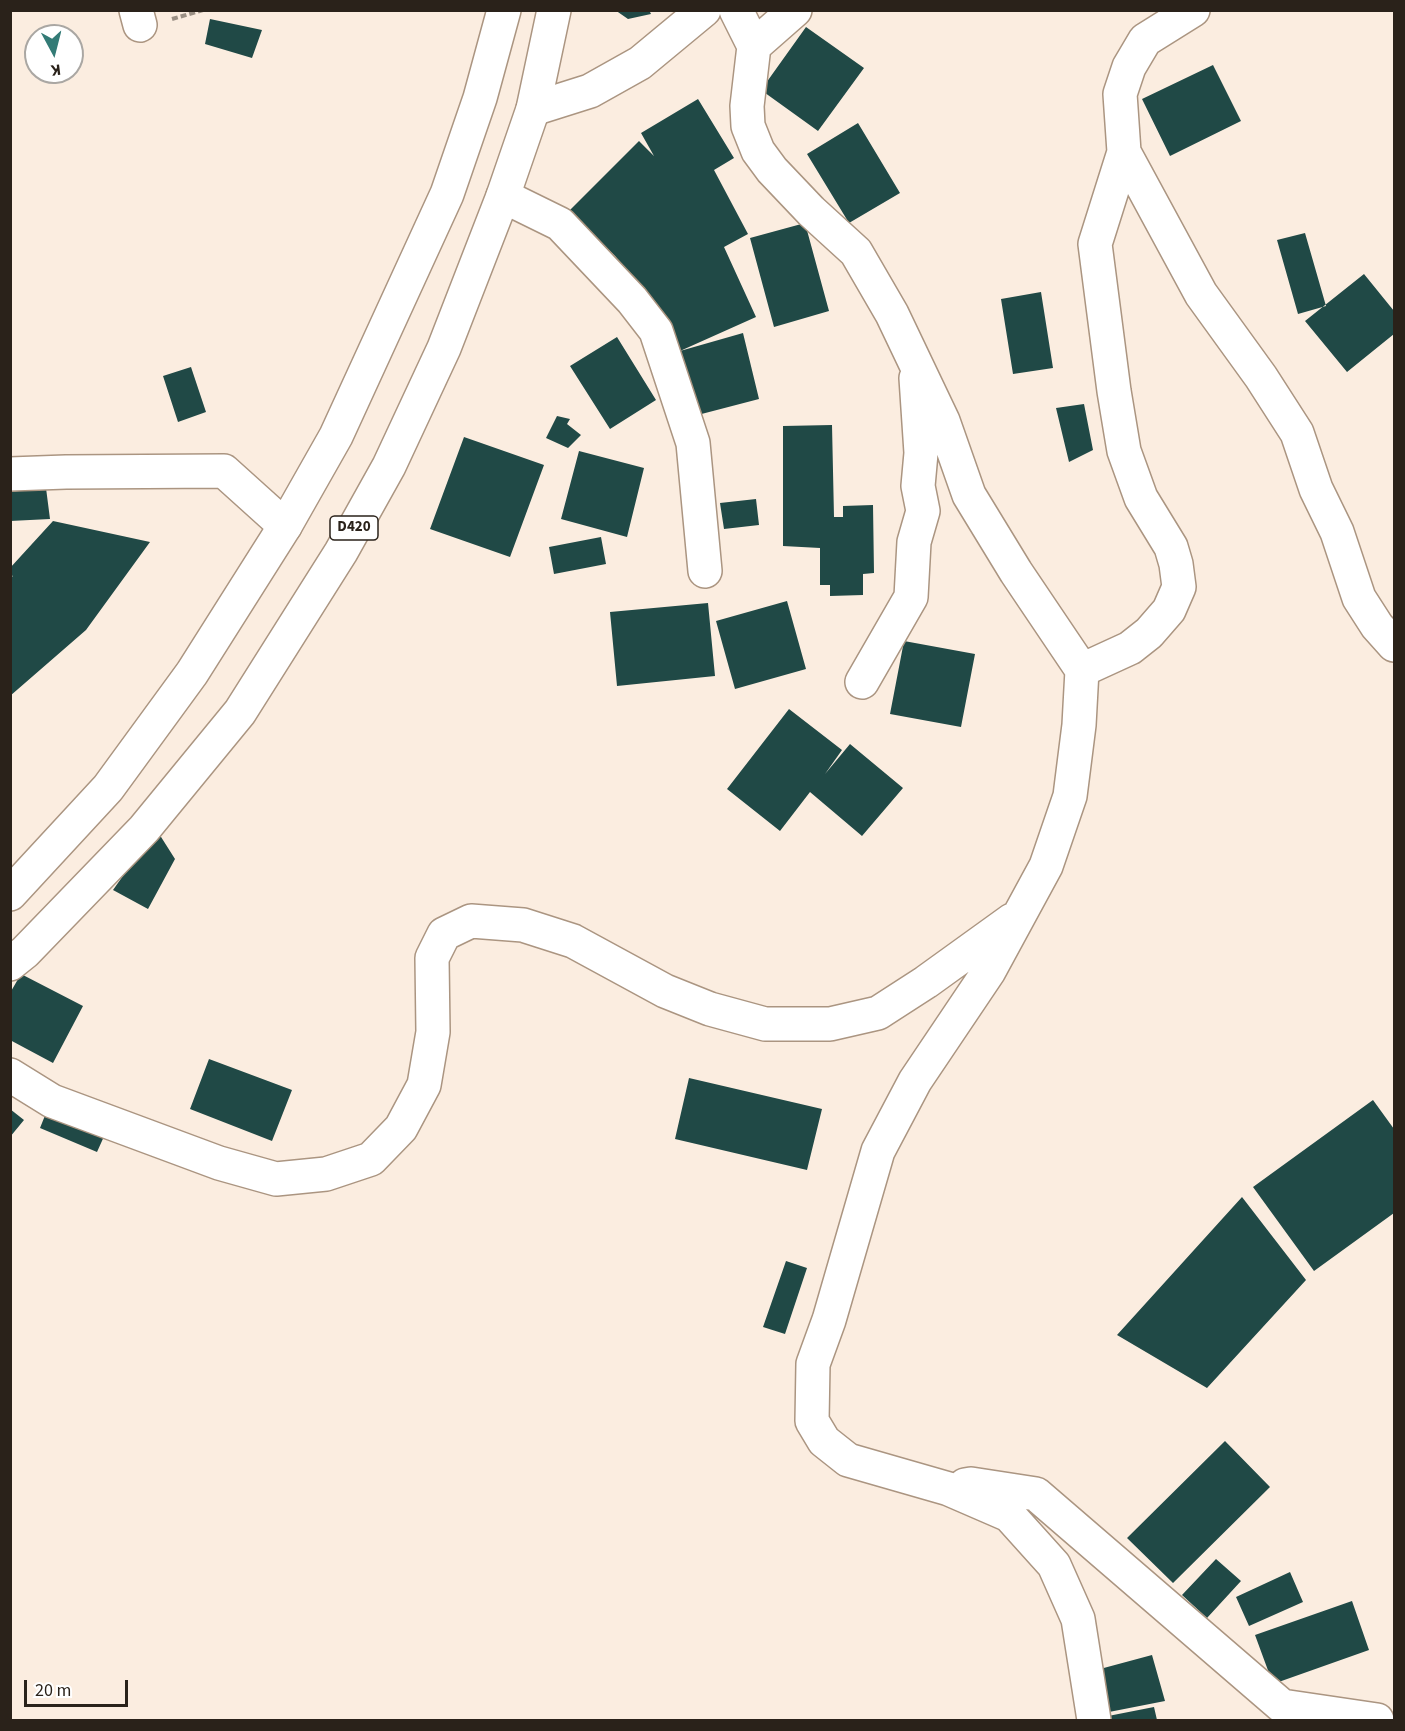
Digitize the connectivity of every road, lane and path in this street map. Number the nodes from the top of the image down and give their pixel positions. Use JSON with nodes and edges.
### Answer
{"nodes":[{"id":1,"x":504,"y":10,"type":"edge"},
{"id":2,"x":554,"y":10,"type":"edge"},
{"id":3,"x":704,"y":10,"type":"edge"},
{"id":4,"x":736,"y":10,"type":"edge"},
{"id":5,"x":795,"y":10,"type":"edge"},
{"id":6,"x":1193,"y":10,"type":"edge"},
{"id":7,"x":754,"y":46,"type":"junction"},
{"id":8,"x":533,"y":109,"type":"junction"},
{"id":9,"x":1124,"y":152,"type":"junction"},
{"id":10,"x":503,"y":196,"type":"junction"},
{"id":11,"x":915,"y":364,"type":"junction"},
{"id":12,"x":10,"y":474,"type":"edge"},
{"id":13,"x":285,"y":526,"type":"junction"},
{"id":14,"x":705,"y":571,"type":"dead end"},
{"id":15,"x":1395,"y":645,"type":"edge"},
{"id":16,"x":1082,"y":670,"type":"junction"},
{"id":17,"x":862,"y":682,"type":"dead end"},
{"id":18,"x":10,"y":894,"type":"edge"},
{"id":19,"x":1019,"y":916,"type":"junction"},
{"id":20,"x":10,"y":964,"type":"edge"},
{"id":21,"x":10,"y":1075,"type":"edge"},
{"id":22,"x":949,"y":1489,"type":"junction"},
{"id":23,"x":1094,"y":1720,"type":"edge"},
{"id":24,"x":1377,"y":1720,"type":"edge"}],
"edges":[{"from":1,"to":13,"type":"main road"},
{"from":2,"to":8,"type":"main road","number":"D420"},
{"from":3,"to":8,"type":"main road"},
{"from":4,"to":7,"type":"main road"},
{"from":5,"to":7,"type":"main road"},
{"from":6,"to":9,"type":"main road"},
{"from":7,"to":11,"type":"main road"},
{"from":8,"to":10,"type":"main road","number":"D420"},
{"from":9,"to":15,"type":"main road"},
{"from":9,"to":16,"type":"main road"},
{"from":10,"to":14,"type":"main road"},
{"from":10,"to":20,"type":"main road","number":"D420"},
{"from":11,"to":16,"type":"main road"},
{"from":11,"to":17,"type":"main road"},
{"from":12,"to":13,"type":"main road"},
{"from":13,"to":18,"type":"main road"},
{"from":16,"to":19,"type":"main road"},
{"from":19,"to":21,"type":"main road"},
{"from":19,"to":22,"type":"main road"},
{"from":22,"to":23,"type":"main road"},
{"from":22,"to":24,"type":"main road"}]}
